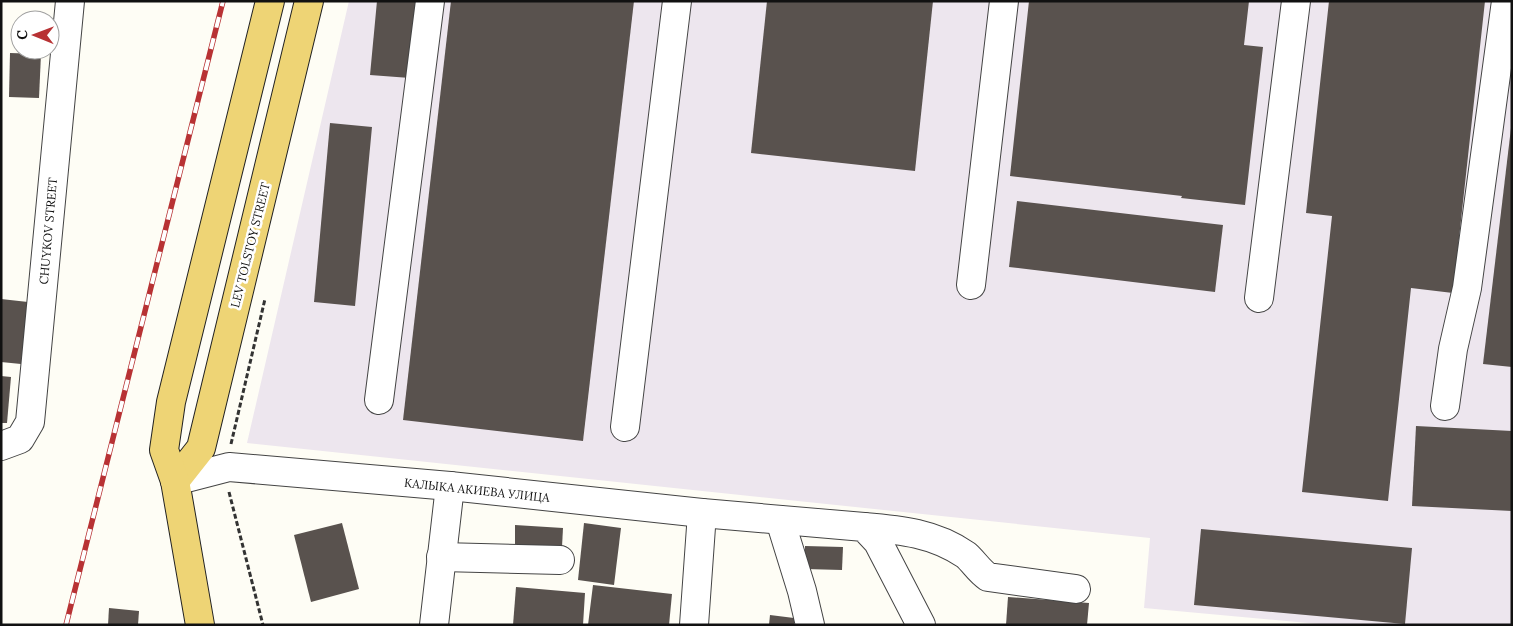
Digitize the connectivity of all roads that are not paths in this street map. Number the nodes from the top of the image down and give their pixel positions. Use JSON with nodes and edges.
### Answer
{"nodes":[{"id":1,"x":70,"y":1,"type":"edge"},
{"id":2,"x":270,"y":1,"type":"edge"},
{"id":3,"x":309,"y":1,"type":"edge"},
{"id":4,"x":430,"y":1,"type":"edge"},
{"id":5,"x":677,"y":1,"type":"edge"},
{"id":6,"x":1004,"y":1,"type":"edge"},
{"id":7,"x":1296,"y":1,"type":"edge"},
{"id":8,"x":1506,"y":1,"type":"edge"},
{"id":9,"x":971,"y":285,"type":"dead end"},
{"id":10,"x":1259,"y":298,"type":"dead end"},
{"id":11,"x":379,"y":400,"type":"dead end"},
{"id":12,"x":1444,"y":406,"type":"dead end"},
{"id":13,"x":625,"y":426,"type":"dead end"},
{"id":14,"x":2,"y":446,"type":"edge"},
{"id":15,"x":174,"y":481,"type":"junction"},
{"id":16,"x":450,"y":486,"type":"junction"},
{"id":17,"x":702,"y":513,"type":"junction"},
{"id":18,"x":780,"y":520,"type":"junction"},
{"id":19,"x":864,"y":527,"type":"junction"},
{"id":20,"x":441,"y":557,"type":"junction"},
{"id":21,"x":560,"y":560,"type":"dead end"},
{"id":22,"x":1076,"y":589,"type":"dead end"},
{"id":23,"x":200,"y":625,"type":"edge"},
{"id":24,"x":434,"y":625,"type":"edge"},
{"id":25,"x":694,"y":625,"type":"edge"},
{"id":26,"x":810,"y":625,"type":"edge"},
{"id":27,"x":921,"y":625,"type":"edge"}],
"edges":[{"from":1,"to":14,"type":"street","name":"CHUYKOV STREET"},
{"from":2,"to":15,"type":"main road"},
{"from":3,"to":15,"type":"main road","name":"LEV TOLSTOY STREET"},
{"from":4,"to":11,"type":"street"},
{"from":5,"to":13,"type":"street"},
{"from":6,"to":9,"type":"street"},
{"from":7,"to":10,"type":"street"},
{"from":8,"to":12,"type":"street"},
{"from":15,"to":16,"type":"street","name":"КАЛЫКА АКИЕВА УЛИЦА"},
{"from":15,"to":23,"type":"main road"},
{"from":16,"to":17,"type":"street","name":"КАЛЫКА АКИЕВА УЛИЦА"},
{"from":16,"to":20,"type":"street"},
{"from":17,"to":18,"type":"street","name":"КАЛЫКА АКИЕВА УЛИЦА"},
{"from":17,"to":25,"type":"street"},
{"from":18,"to":19,"type":"street","name":"КАЛЫКА АКИЕВА УЛИЦА"},
{"from":18,"to":26,"type":"street"},
{"from":19,"to":22,"type":"street","name":"КАЛЫКА АКИЕВА УЛИЦА"},
{"from":19,"to":27,"type":"street"},
{"from":20,"to":21,"type":"street"},
{"from":20,"to":24,"type":"street"}]}
